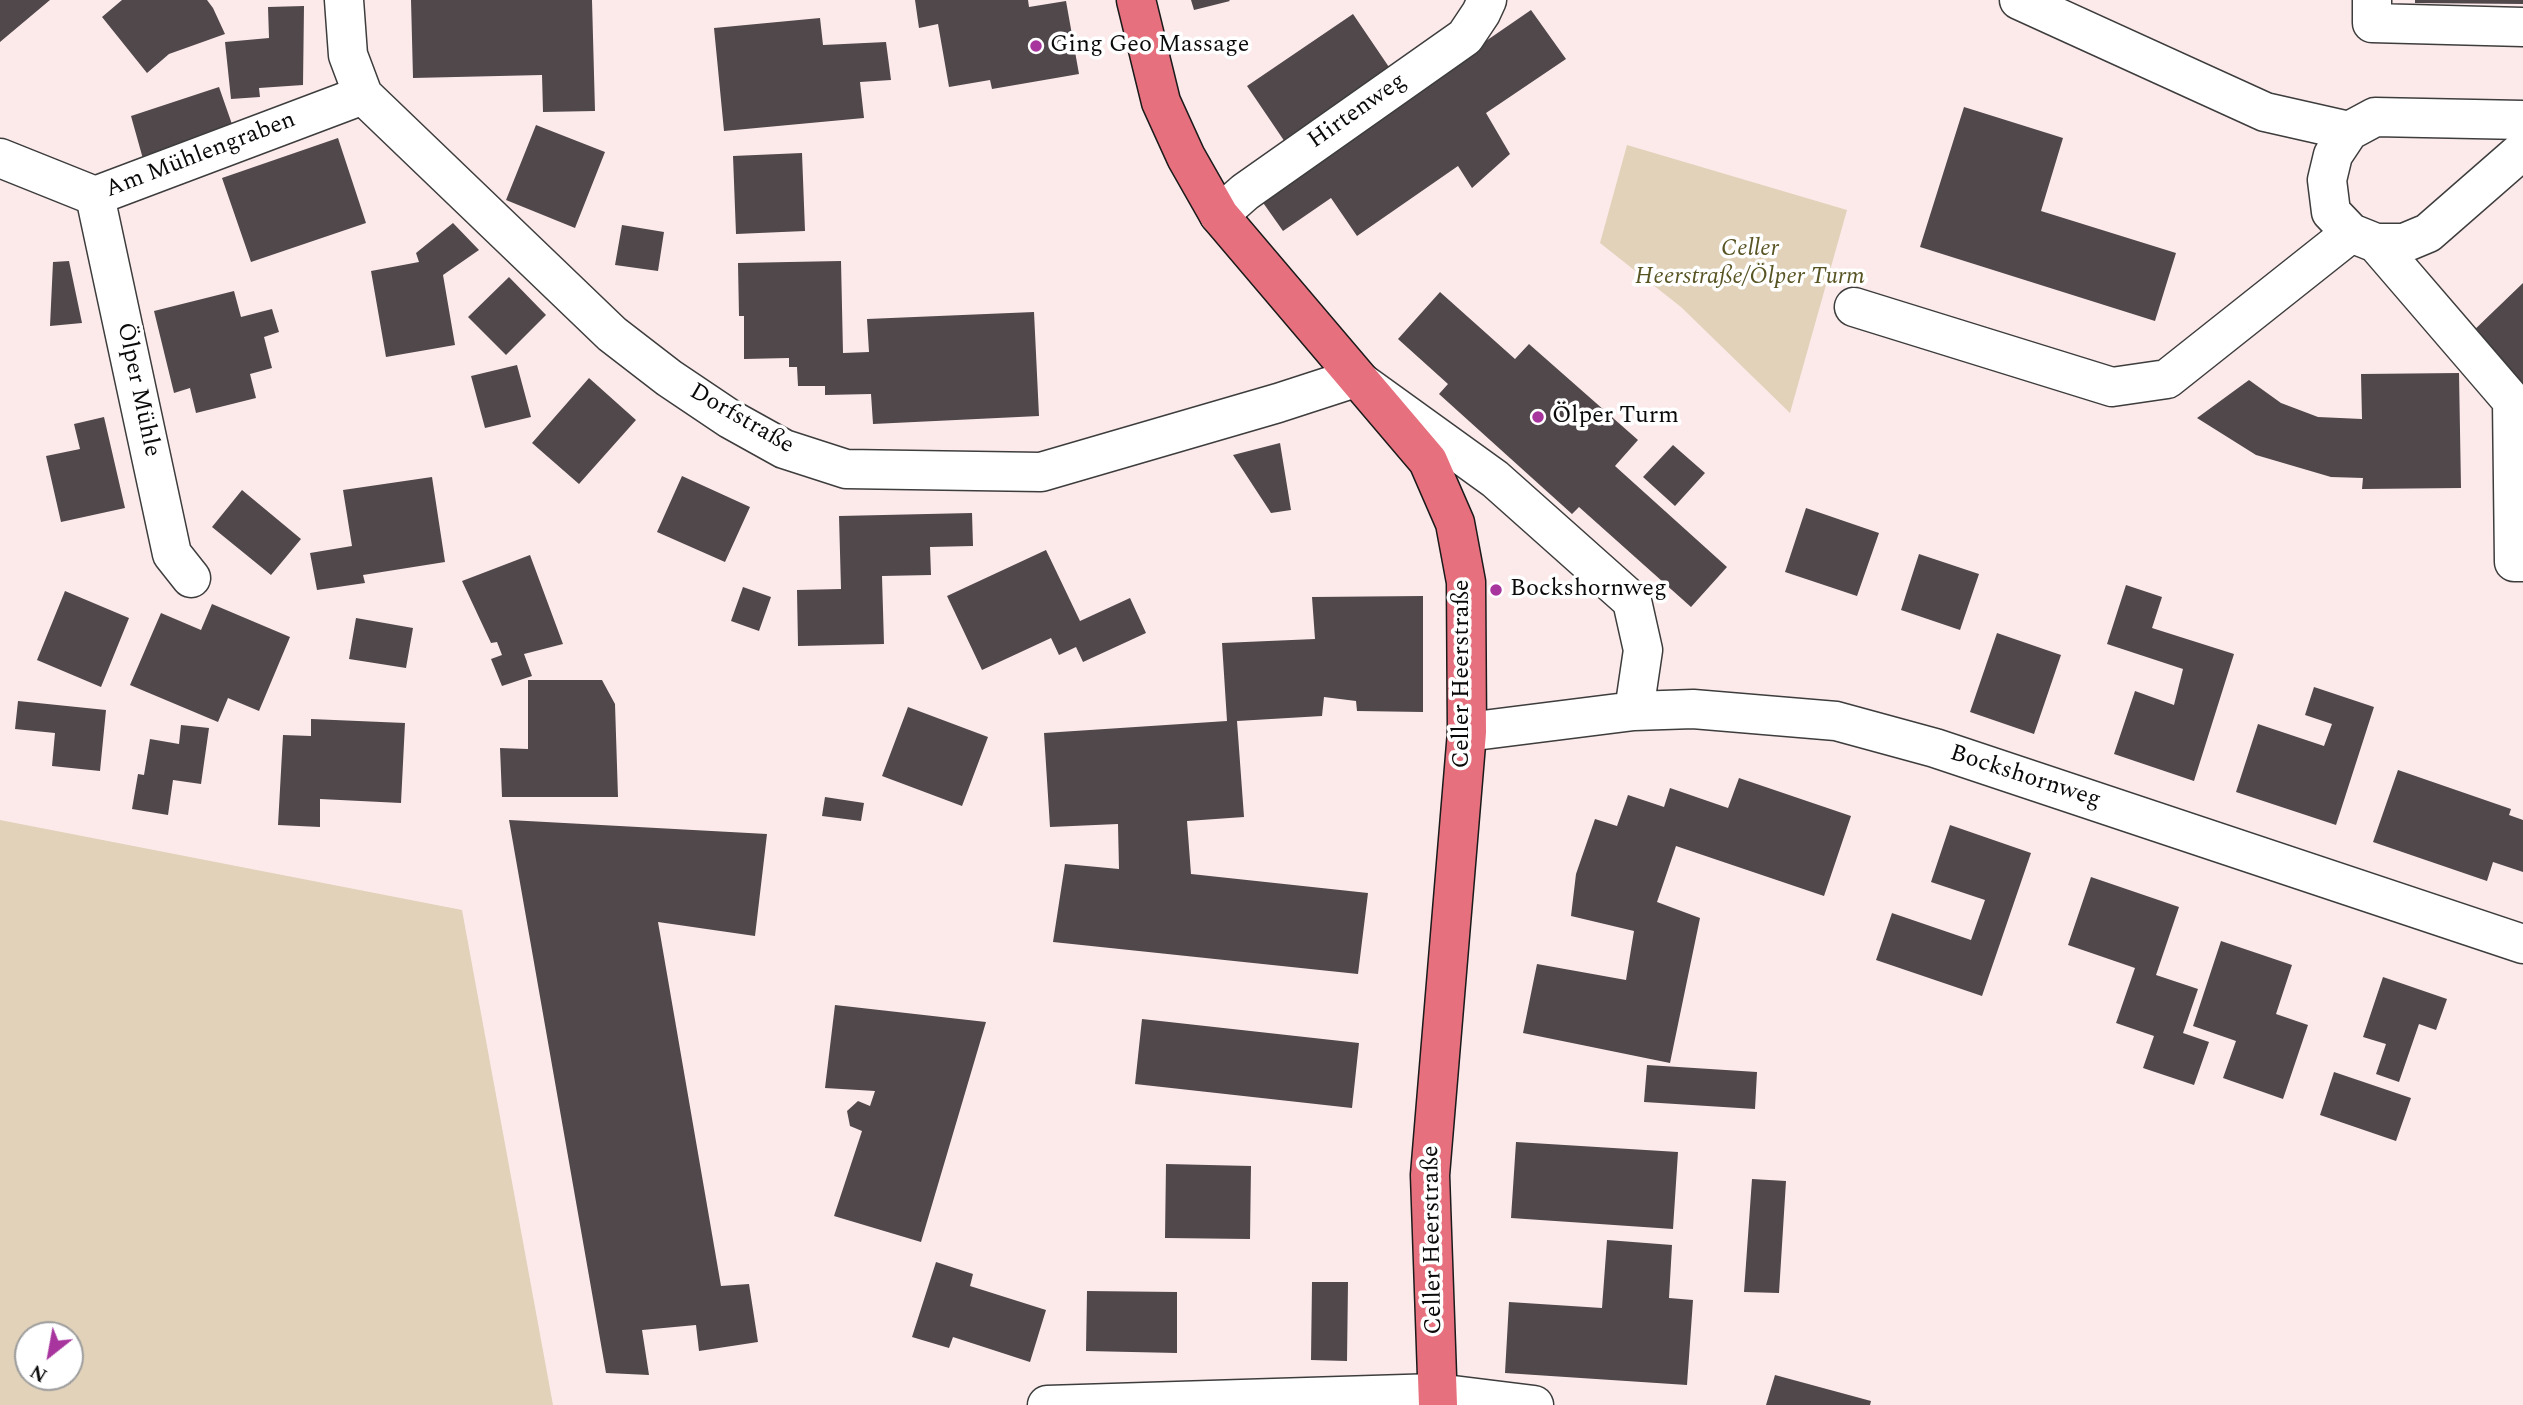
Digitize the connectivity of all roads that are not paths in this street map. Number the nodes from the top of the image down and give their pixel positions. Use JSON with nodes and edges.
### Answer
{"nodes":[{"id":1,"x":344,"y":0,"type":"edge"},
{"id":2,"x":1136,"y":0,"type":"edge"},
{"id":3,"x":1487,"y":0,"type":"edge"},
{"id":4,"x":2019,"y":0,"type":"edge"},
{"id":5,"x":2371,"y":0,"type":"edge"},
{"id":6,"x":2523,"y":27,"type":"edge"},
{"id":7,"x":363,"y":95,"type":"junction"},
{"id":8,"x":2523,"y":120,"type":"edge"},
{"id":9,"x":2349,"y":131,"type":"junction"},
{"id":10,"x":2523,"y":150,"type":"edge"},
{"id":11,"x":0,"y":158,"type":"edge"},
{"id":12,"x":95,"y":196,"type":"junction"},
{"id":13,"x":1219,"y":215,"type":"junction"},
{"id":14,"x":2364,"y":238,"type":"junction"},
{"id":15,"x":1854,"y":307,"type":"dead end"},
{"id":16,"x":1355,"y":378,"type":"junction"},
{"id":17,"x":2523,"y":562,"type":"edge"},
{"id":18,"x":191,"y":578,"type":"dead end"},
{"id":19,"x":1634,"y":711,"type":"junction"},
{"id":20,"x":1467,"y":732,"type":"junction"},
{"id":21,"x":2523,"y":944,"type":"edge"},
{"id":22,"x":1438,"y":1399,"type":"edge"},
{"id":23,"x":1046,"y":1405,"type":"edge"},
{"id":24,"x":1534,"y":1405,"type":"edge"}],
"edges":[{"from":1,"to":7,"type":"street","name":"Dorfstraße"},
{"from":2,"to":13,"type":"main road","name":"Celler Heerstraße"},
{"from":3,"to":13,"type":"street","name":"Hirtenweg"},
{"from":4,"to":9,"type":"street"},
{"from":5,"to":6,"type":"street"},
{"from":7,"to":12,"type":"street","name":"Am Mühlengraben"},
{"from":7,"to":16,"type":"street","name":"Dorfstraße"},
{"from":8,"to":9,"type":"street"},
{"from":9,"to":14,"type":"street"},
{"from":10,"to":14,"type":"street"},
{"from":11,"to":12,"type":"street","name":"Am Mühlengraben"},
{"from":12,"to":18,"type":"street","name":"Ölper Mühle"},
{"from":13,"to":16,"type":"main road","name":"Celler Heerstraße"},
{"from":14,"to":15,"type":"street"},
{"from":14,"to":17,"type":"street"},
{"from":16,"to":19,"type":"street"},
{"from":16,"to":20,"type":"main road","name":"Celler Heerstraße"},
{"from":19,"to":20,"type":"street","name":"Bockshornweg"},
{"from":19,"to":21,"type":"street","name":"Bockshornweg"},
{"from":20,"to":22,"type":"main road","name":"Celler Heerstraße"},
{"from":22,"to":23,"type":"street"},
{"from":22,"to":24,"type":"street"}]}
